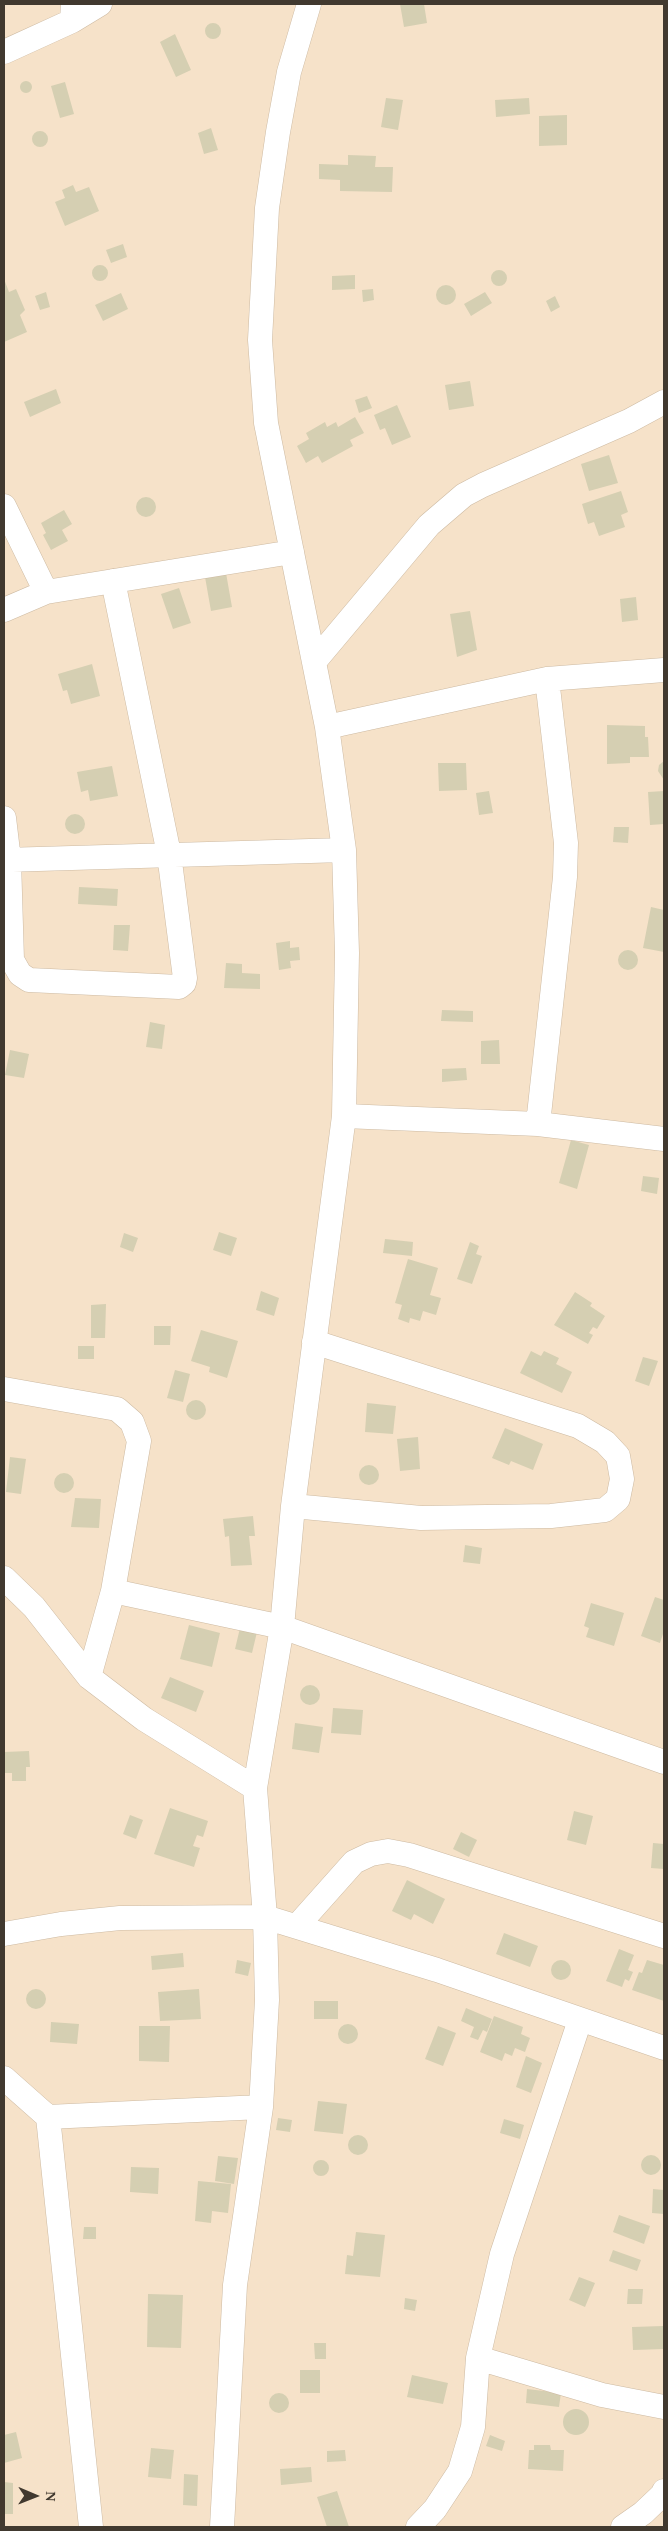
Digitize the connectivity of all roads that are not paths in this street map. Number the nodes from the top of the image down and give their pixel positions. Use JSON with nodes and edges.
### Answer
{"nodes":[{"id":1,"x":100,"y":4,"type":"edge"},
{"id":2,"x":309,"y":4,"type":"edge"},
{"id":3,"x":72,"y":12,"type":"edge"},
{"id":4,"x":4,"y":52,"type":"edge"},
{"id":5,"x":664,"y":402,"type":"edge"},
{"id":6,"x":4,"y":506,"type":"edge"},
{"id":7,"x":292,"y":552,"type":"junction"},
{"id":8,"x":113,"y":581,"type":"junction"},
{"id":9,"x":46,"y":592,"type":"junction"},
{"id":10,"x":4,"y":610,"type":"edge"},
{"id":11,"x":314,"y":662,"type":"junction"},
{"id":12,"x":664,"y":670,"type":"edge"},
{"id":13,"x":547,"y":679,"type":"junction"},
{"id":14,"x":327,"y":727,"type":"junction"},
{"id":15,"x":4,"y":818,"type":"edge"},
{"id":16,"x":344,"y":850,"type":"junction"},
{"id":17,"x":169,"y":854,"type":"junction"},
{"id":18,"x":6,"y":860,"type":"edge"},
{"id":19,"x":344,"y":1116,"type":"junction"},
{"id":20,"x":538,"y":1124,"type":"junction"},
{"id":21,"x":664,"y":1140,"type":"edge"},
{"id":22,"x":314,"y":1342,"type":"junction"},
{"id":23,"x":4,"y":1389,"type":"edge"},
{"id":24,"x":293,"y":1506,"type":"junction"},
{"id":25,"x":4,"y":1578,"type":"edge"},
{"id":26,"x":112,"y":1591,"type":"junction"},
{"id":27,"x":282,"y":1627,"type":"junction"},
{"id":28,"x":89,"y":1677,"type":"junction"},
{"id":29,"x":664,"y":1762,"type":"edge"},
{"id":30,"x":255,"y":1788,"type":"junction"},
{"id":31,"x":265,"y":1917,"type":"junction"},
{"id":32,"x":297,"y":1926,"type":"junction"},
{"id":33,"x":4,"y":1934,"type":"edge"},
{"id":34,"x":664,"y":1936,"type":"edge"},
{"id":35,"x":580,"y":2020,"type":"junction"},
{"id":36,"x":664,"y":2048,"type":"edge"},
{"id":37,"x":4,"y":2078,"type":"edge"},
{"id":38,"x":262,"y":2107,"type":"junction"},
{"id":39,"x":48,"y":2118,"type":"junction"},
{"id":40,"x":478,"y":2358,"type":"junction"},
{"id":41,"x":664,"y":2407,"type":"edge"},
{"id":42,"x":664,"y":2490,"type":"edge"},
{"id":43,"x":91,"y":2527,"type":"edge"},
{"id":44,"x":222,"y":2527,"type":"edge"},
{"id":45,"x":418,"y":2527,"type":"edge"},
{"id":46,"x":623,"y":2527,"type":"edge"}],
"edges":[{"from":1,"to":3,"type":"street"},
{"from":2,"to":7,"type":"street"},
{"from":3,"to":4,"type":"street"},
{"from":5,"to":11,"type":"street"},
{"from":6,"to":9,"type":"street"},
{"from":7,"to":8,"type":"street"},
{"from":7,"to":11,"type":"street"},
{"from":8,"to":9,"type":"street"},
{"from":8,"to":17,"type":"street"},
{"from":9,"to":10,"type":"street"},
{"from":11,"to":14,"type":"street"},
{"from":12,"to":13,"type":"street"},
{"from":13,"to":14,"type":"street"},
{"from":13,"to":20,"type":"street"},
{"from":14,"to":16,"type":"street"},
{"from":15,"to":18,"type":"street"},
{"from":16,"to":17,"type":"street"},
{"from":16,"to":19,"type":"street"},
{"from":17,"to":18,"type":"street"},
{"from":17,"to":18,"type":"street"},
{"from":19,"to":20,"type":"street"},
{"from":19,"to":22,"type":"street"},
{"from":20,"to":21,"type":"street"},
{"from":22,"to":24,"type":"street"},
{"from":22,"to":24,"type":"street"},
{"from":23,"to":26,"type":"street"},
{"from":24,"to":27,"type":"street"},
{"from":25,"to":28,"type":"street"},
{"from":26,"to":27,"type":"street"},
{"from":26,"to":28,"type":"street"},
{"from":27,"to":29,"type":"street"},
{"from":27,"to":30,"type":"street"},
{"from":28,"to":30,"type":"street"},
{"from":30,"to":31,"type":"street"},
{"from":31,"to":32,"type":"street"},
{"from":31,"to":33,"type":"street"},
{"from":31,"to":38,"type":"street"},
{"from":32,"to":34,"type":"street"},
{"from":32,"to":35,"type":"street"},
{"from":35,"to":36,"type":"street"},
{"from":35,"to":40,"type":"street"},
{"from":37,"to":39,"type":"street"},
{"from":38,"to":39,"type":"street"},
{"from":38,"to":44,"type":"street"},
{"from":39,"to":43,"type":"street"},
{"from":40,"to":41,"type":"street"},
{"from":40,"to":45,"type":"street"},
{"from":42,"to":46,"type":"street"}]}
